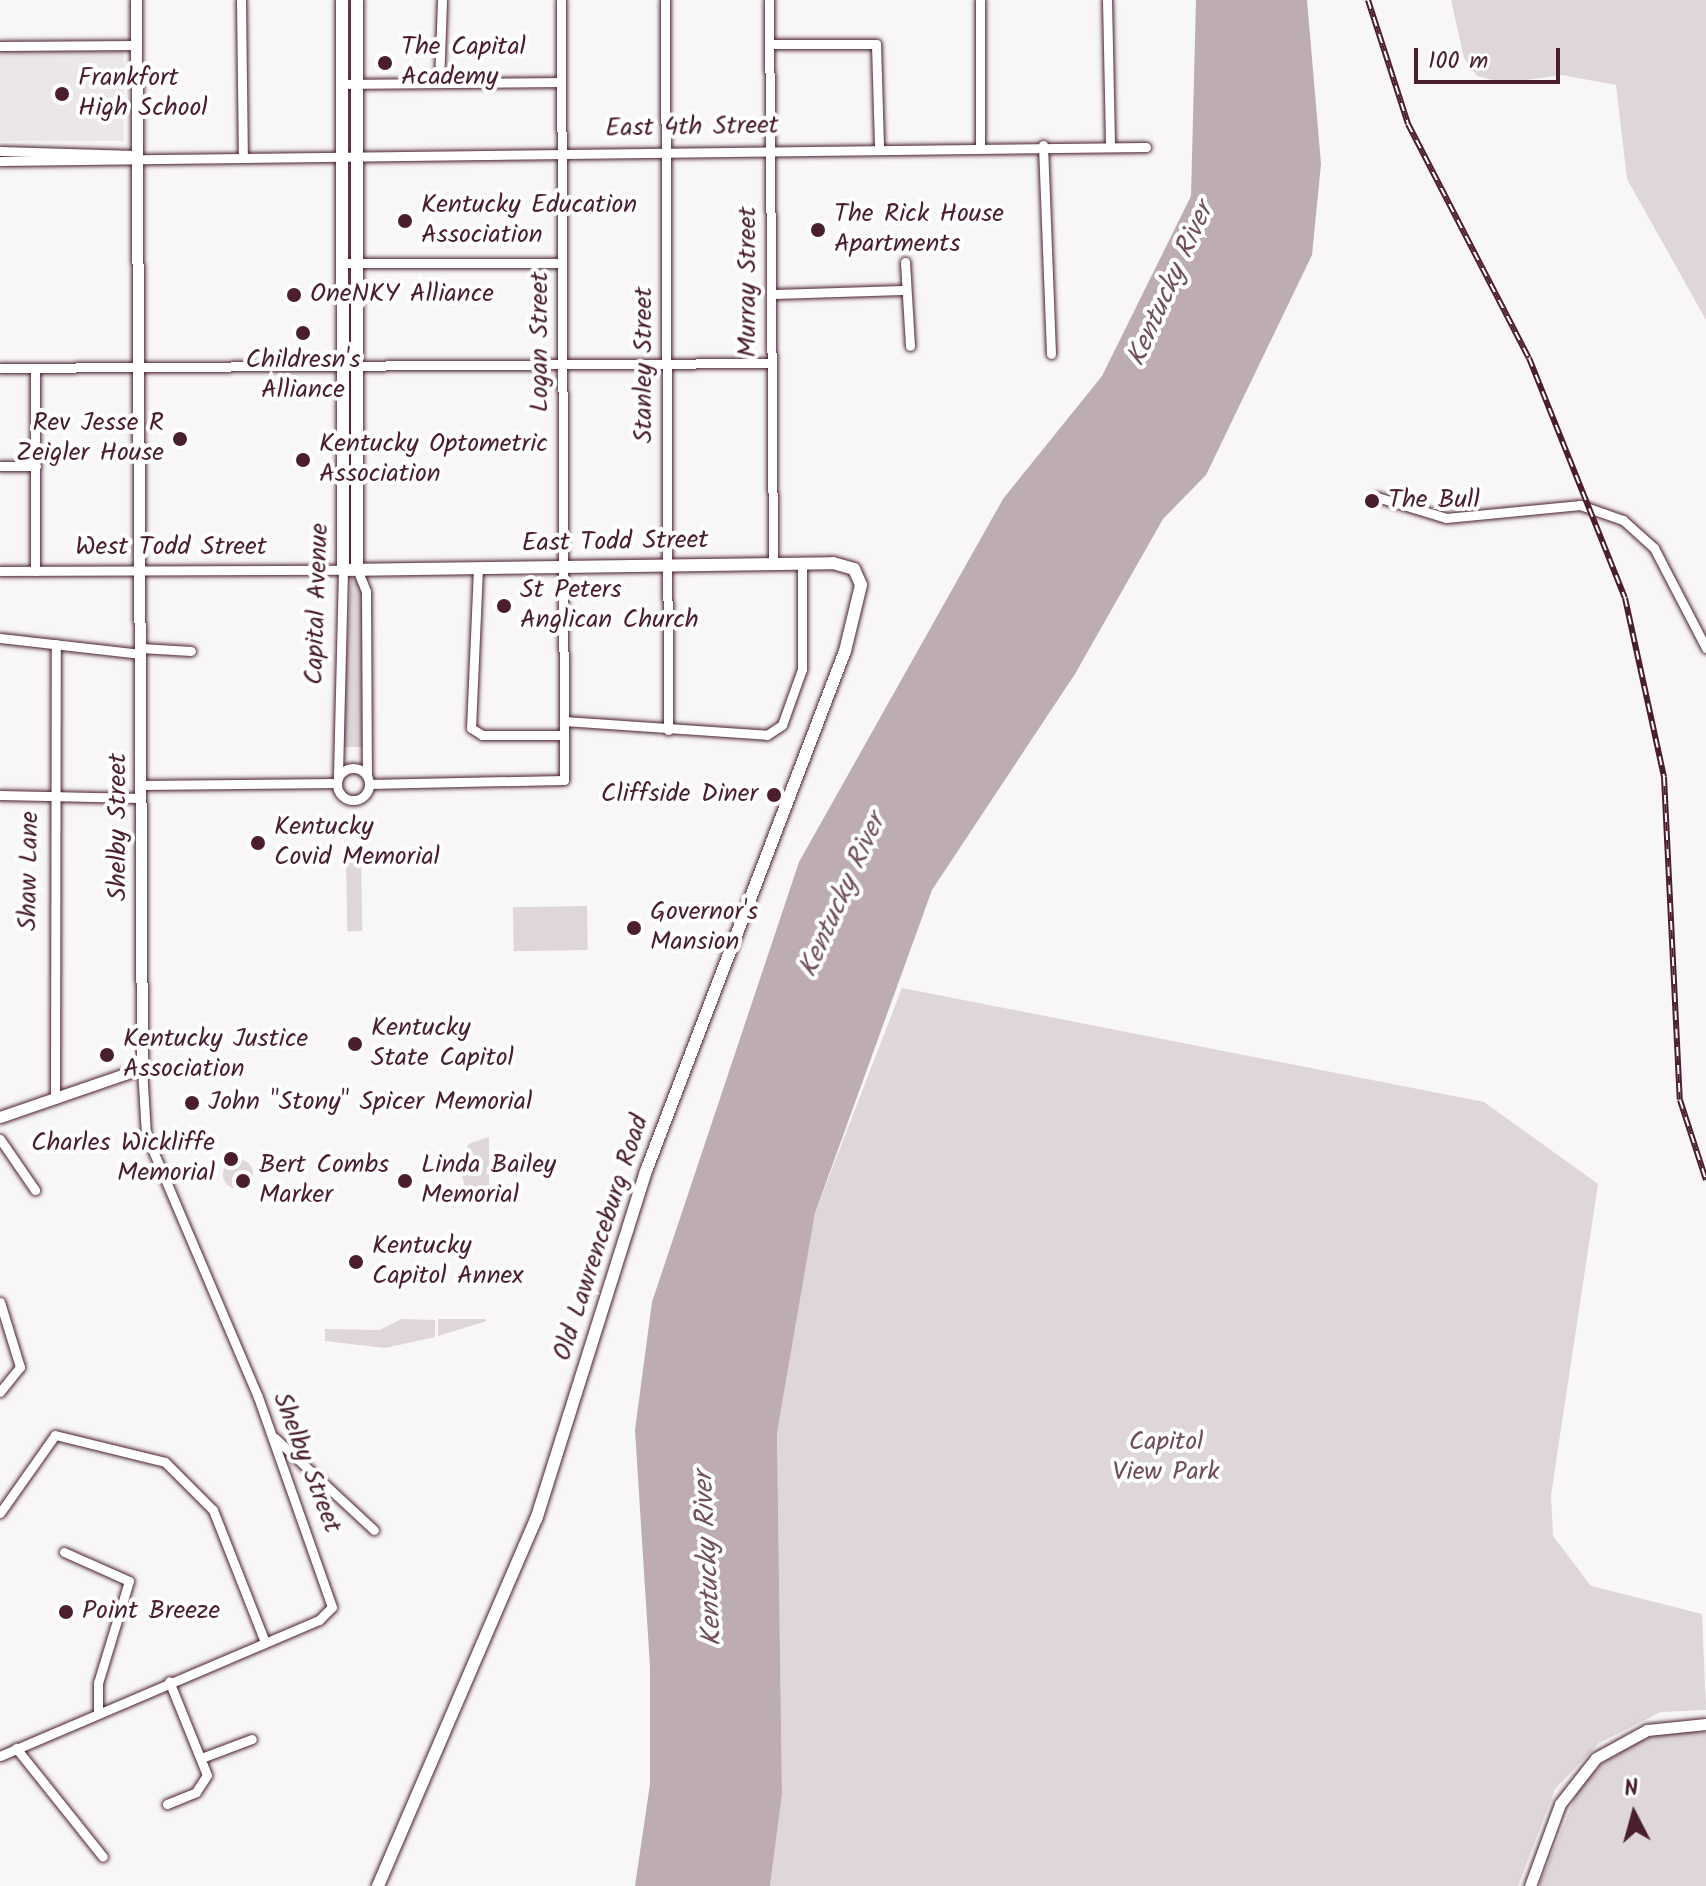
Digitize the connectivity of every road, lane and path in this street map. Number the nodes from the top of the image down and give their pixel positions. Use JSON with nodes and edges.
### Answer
{"nodes":[{"id":1,"x":136,"y":0,"type":"edge"},
{"id":2,"x":241,"y":0,"type":"edge"},
{"id":3,"x":342,"y":0,"type":"edge"},
{"id":4,"x":357,"y":0,"type":"edge"},
{"id":5,"x":442,"y":0,"type":"edge"},
{"id":6,"x":561,"y":0,"type":"edge"},
{"id":7,"x":665,"y":0,"type":"edge"},
{"id":8,"x":769,"y":0,"type":"edge"},
{"id":9,"x":980,"y":0,"type":"edge"},
{"id":10,"x":1107,"y":0,"type":"edge"},
{"id":11,"x":769,"y":44,"type":"junction"},
{"id":12,"x":137,"y":45,"type":"junction"},
{"id":13,"x":0,"y":46,"type":"edge"},
{"id":14,"x":561,"y":82,"type":"junction"},
{"id":15,"x":439,"y":83,"type":"junction"},
{"id":16,"x":341,"y":84,"type":"junction"},
{"id":17,"x":356,"y":84,"type":"junction"},
{"id":18,"x":980,"y":145,"type":"junction"},
{"id":19,"x":1043,"y":145,"type":"junction"},
{"id":20,"x":879,"y":146,"type":"junction"},
{"id":21,"x":1110,"y":147,"type":"junction"},
{"id":22,"x":1146,"y":147,"type":"dead end"},
{"id":23,"x":770,"y":149,"type":"junction"},
{"id":24,"x":0,"y":151,"type":"edge"},
{"id":25,"x":666,"y":151,"type":"junction"},
{"id":26,"x":357,"y":152,"type":"junction"},
{"id":27,"x":562,"y":152,"type":"junction"},
{"id":28,"x":342,"y":153,"type":"junction"},
{"id":29,"x":243,"y":154,"type":"junction"},
{"id":30,"x":138,"y":156,"type":"junction"},
{"id":31,"x":0,"y":161,"type":"edge"},
{"id":32,"x":905,"y":262,"type":"dead end"},
{"id":33,"x":342,"y":263,"type":"junction"},
{"id":34,"x":356,"y":263,"type":"junction"},
{"id":35,"x":562,"y":263,"type":"junction"},
{"id":36,"x":906,"y":290,"type":"junction"},
{"id":37,"x":771,"y":294,"type":"junction"},
{"id":38,"x":910,"y":346,"type":"dead end"},
{"id":39,"x":1051,"y":354,"type":"dead end"},
{"id":40,"x":771,"y":363,"type":"junction"},
{"id":41,"x":667,"y":365,"type":"junction"},
{"id":42,"x":563,"y":366,"type":"junction"},
{"id":43,"x":0,"y":368,"type":"edge"},
{"id":44,"x":35,"y":368,"type":"junction"},
{"id":45,"x":139,"y":369,"type":"junction"},
{"id":46,"x":349,"y":369,"type":"junction"},
{"id":47,"x":0,"y":466,"type":"edge"},
{"id":48,"x":36,"y":466,"type":"junction"},
{"id":49,"x":1377,"y":497,"type":"dead end"},
{"id":50,"x":773,"y":563,"type":"junction"},
{"id":51,"x":802,"y":563,"type":"junction"},
{"id":52,"x":668,"y":564,"type":"junction"},
{"id":53,"x":564,"y":566,"type":"junction"},
{"id":54,"x":478,"y":568,"type":"junction"},
{"id":55,"x":357,"y":569,"type":"junction"},
{"id":56,"x":140,"y":570,"type":"junction"},
{"id":57,"x":343,"y":570,"type":"junction"},
{"id":58,"x":0,"y":571,"type":"edge"},
{"id":59,"x":35,"y":571,"type":"junction"},
{"id":60,"x":860,"y":599,"type":"joint"},
{"id":61,"x":0,"y":638,"type":"edge"},
{"id":62,"x":56,"y":644,"type":"junction"},
{"id":63,"x":1706,"y":648,"type":"edge"},
{"id":64,"x":141,"y":651,"type":"junction"},
{"id":65,"x":191,"y":651,"type":"dead end"},
{"id":66,"x":564,"y":721,"type":"junction"},
{"id":67,"x":668,"y":730,"type":"junction"},
{"id":68,"x":564,"y":735,"type":"junction"},
{"id":69,"x":368,"y":779,"type":"junction"},
{"id":70,"x":337,"y":780,"type":"junction"},
{"id":71,"x":141,"y":785,"type":"junction"},
{"id":72,"x":0,"y":795,"type":"edge"},
{"id":73,"x":53,"y":796,"type":"junction"},
{"id":74,"x":141,"y":798,"type":"junction"},
{"id":75,"x":142,"y":1068,"type":"junction"},
{"id":76,"x":55,"y":1099,"type":"junction"},
{"id":77,"x":0,"y":1117,"type":"edge"},
{"id":78,"x":0,"y":1139,"type":"edge"},
{"id":79,"x":35,"y":1190,"type":"dead end"},
{"id":80,"x":0,"y":1302,"type":"edge"},
{"id":81,"x":0,"y":1392,"type":"edge"},
{"id":82,"x":273,"y":1436,"type":"junction"},
{"id":83,"x":0,"y":1513,"type":"edge"},
{"id":84,"x":374,"y":1530,"type":"dead end"},
{"id":85,"x":64,"y":1552,"type":"dead end"},
{"id":86,"x":265,"y":1642,"type":"junction"},
{"id":87,"x":169,"y":1681,"type":"junction"},
{"id":88,"x":98,"y":1711,"type":"junction"},
{"id":89,"x":1706,"y":1724,"type":"edge"},
{"id":90,"x":252,"y":1739,"type":"dead end"},
{"id":91,"x":16,"y":1748,"type":"junction"},
{"id":92,"x":0,"y":1756,"type":"edge"},
{"id":93,"x":204,"y":1757,"type":"junction"},
{"id":94,"x":167,"y":1804,"type":"dead end"},
{"id":95,"x":103,"y":1857,"type":"dead end"},
{"id":96,"x":378,"y":1886,"type":"edge"},
{"id":97,"x":1530,"y":1886,"type":"edge"}],
"edges":[{"from":1,"to":12,"type":"street","name":"Shelby Street"},
{"from":2,"to":29,"type":"street"},
{"from":3,"to":16,"type":"main road","name":"Capital Avenue"},
{"from":4,"to":17,"type":"main road","name":"Capital Avenue"},
{"from":5,"to":15,"type":"street"},
{"from":6,"to":14,"type":"street","name":"Logan Street"},
{"from":7,"to":25,"type":"street","name":"Stanley Street"},
{"from":8,"to":11,"type":"street","name":"Murray Street"},
{"from":9,"to":18,"type":"street"},
{"from":10,"to":21,"type":"street"},
{"from":11,"to":20,"type":"street"},
{"from":11,"to":23,"type":"street","name":"Murray Street"},
{"from":12,"to":13,"type":"street"},
{"from":12,"to":30,"type":"street","name":"Shelby Street"},
{"from":14,"to":15,"type":"street"},
{"from":14,"to":27,"type":"street","name":"Logan Street"},
{"from":15,"to":17,"type":"street"},
{"from":16,"to":17,"type":"street"},
{"from":16,"to":28,"type":"main road","name":"Capital Avenue"},
{"from":17,"to":26,"type":"main road","name":"Capital Avenue"},
{"from":18,"to":19,"type":"street","name":"East 4th Street"},
{"from":18,"to":20,"type":"street","name":"East 4th Street"},
{"from":19,"to":21,"type":"street","name":"East 4th Street"},
{"from":19,"to":39,"type":"street"},
{"from":20,"to":23,"type":"street","name":"East 4th Street"},
{"from":21,"to":22,"type":"street","name":"East 4th Street"},
{"from":23,"to":25,"type":"street","name":"East 4th Street"},
{"from":23,"to":37,"type":"street","name":"Murray Street"},
{"from":24,"to":30,"type":"street"},
{"from":25,"to":27,"type":"street","name":"East 4th Street"},
{"from":25,"to":41,"type":"street","name":"Stanley Street"},
{"from":26,"to":27,"type":"street","name":"East 4th Street"},
{"from":26,"to":28,"type":"street","name":"East 4th Street"},
{"from":26,"to":34,"type":"main road","name":"Capital Avenue"},
{"from":27,"to":35,"type":"street","name":"Logan Street"},
{"from":28,"to":29,"type":"street","name":"East 4th Street"},
{"from":28,"to":33,"type":"main road","name":"Capital Avenue"},
{"from":29,"to":30,"type":"street","name":"East 4th Street"},
{"from":30,"to":31,"type":"street"},
{"from":30,"to":45,"type":"street","name":"Shelby Street"},
{"from":32,"to":36,"type":"street"},
{"from":33,"to":34,"type":"street"},
{"from":33,"to":46,"type":"main road","name":"Capital Avenue"},
{"from":34,"to":35,"type":"street"},
{"from":34,"to":46,"type":"main road","name":"Capital Avenue"},
{"from":35,"to":42,"type":"street","name":"Logan Street"},
{"from":36,"to":37,"type":"street"},
{"from":36,"to":38,"type":"street"},
{"from":37,"to":40,"type":"street","name":"Murray Street"},
{"from":40,"to":41,"type":"street"},
{"from":40,"to":50,"type":"street","name":"Murray Street"},
{"from":41,"to":42,"type":"street"},
{"from":41,"to":52,"type":"street","name":"Stanley Street"},
{"from":42,"to":46,"type":"street"},
{"from":42,"to":53,"type":"street","name":"Logan Street"},
{"from":43,"to":44,"type":"street"},
{"from":44,"to":45,"type":"street"},
{"from":44,"to":48,"type":"street"},
{"from":45,"to":46,"type":"street"},
{"from":45,"to":56,"type":"street","name":"Shelby Street"},
{"from":46,"to":55,"type":"main road","name":"Capital Avenue"},
{"from":46,"to":57,"type":"main road","name":"Capital Avenue"},
{"from":47,"to":48,"type":"street"},
{"from":48,"to":59,"type":"street"},
{"from":49,"to":63,"type":"street"},
{"from":50,"to":51,"type":"main road","name":"East Todd Street"},
{"from":50,"to":52,"type":"main road","name":"East Todd Street"},
{"from":51,"to":60,"type":"main road","name":"East Todd Street"},
{"from":51,"to":67,"type":"street"},
{"from":52,"to":53,"type":"main road","name":"East Todd Street"},
{"from":52,"to":67,"type":"street","name":"Stanley Street"},
{"from":53,"to":54,"type":"main road","name":"East Todd Street"},
{"from":53,"to":66,"type":"street","name":"Logan Street"},
{"from":54,"to":55,"type":"main road","name":"East Todd Street"},
{"from":54,"to":68,"type":"street"},
{"from":55,"to":57,"type":"main road","name":"East Todd Street"},
{"from":55,"to":69,"type":"street","name":"Capital Avenue"},
{"from":56,"to":57,"type":"street","name":"West Todd Street"},
{"from":56,"to":59,"type":"street","name":"West Todd Street"},
{"from":56,"to":64,"type":"street","name":"Shelby Street"},
{"from":57,"to":70,"type":"street","name":"Capital Avenue"},
{"from":58,"to":59,"type":"street","name":"West Todd Street"},
{"from":60,"to":96,"type":"main road","name":"Old Lawrenceburg Road"},
{"from":61,"to":62,"type":"street"},
{"from":62,"to":64,"type":"street"},
{"from":62,"to":73,"type":"street","name":"Shaw Lane"},
{"from":64,"to":65,"type":"street"},
{"from":64,"to":71,"type":"street","name":"Shelby Street"},
{"from":66,"to":67,"type":"street"},
{"from":66,"to":68,"type":"street","name":"Logan Street"},
{"from":68,"to":69,"type":"street","name":"Logan Street"},
{"from":69,"to":70,"type":"street"},
{"from":69,"to":70,"type":"street"},
{"from":70,"to":71,"type":"street"},
{"from":71,"to":74,"type":"street","name":"Shelby Street"},
{"from":72,"to":73,"type":"street"},
{"from":73,"to":74,"type":"street"},
{"from":73,"to":76,"type":"street","name":"Shaw Lane"},
{"from":74,"to":75,"type":"street","name":"Shelby Street"},
{"from":75,"to":76,"type":"street"},
{"from":75,"to":82,"type":"street","name":"Shelby Street"},
{"from":76,"to":77,"type":"street"},
{"from":78,"to":79,"type":"street"},
{"from":80,"to":81,"type":"street"},
{"from":82,"to":84,"type":"street"},
{"from":82,"to":86,"type":"street","name":"Shelby Street"},
{"from":83,"to":86,"type":"street"},
{"from":85,"to":88,"type":"street"},
{"from":86,"to":87,"type":"street"},
{"from":87,"to":88,"type":"street"},
{"from":87,"to":93,"type":"street"},
{"from":88,"to":91,"type":"street"},
{"from":89,"to":97,"type":"street"},
{"from":90,"to":93,"type":"street"},
{"from":91,"to":92,"type":"street"},
{"from":91,"to":95,"type":"street"},
{"from":93,"to":94,"type":"street"}]}
